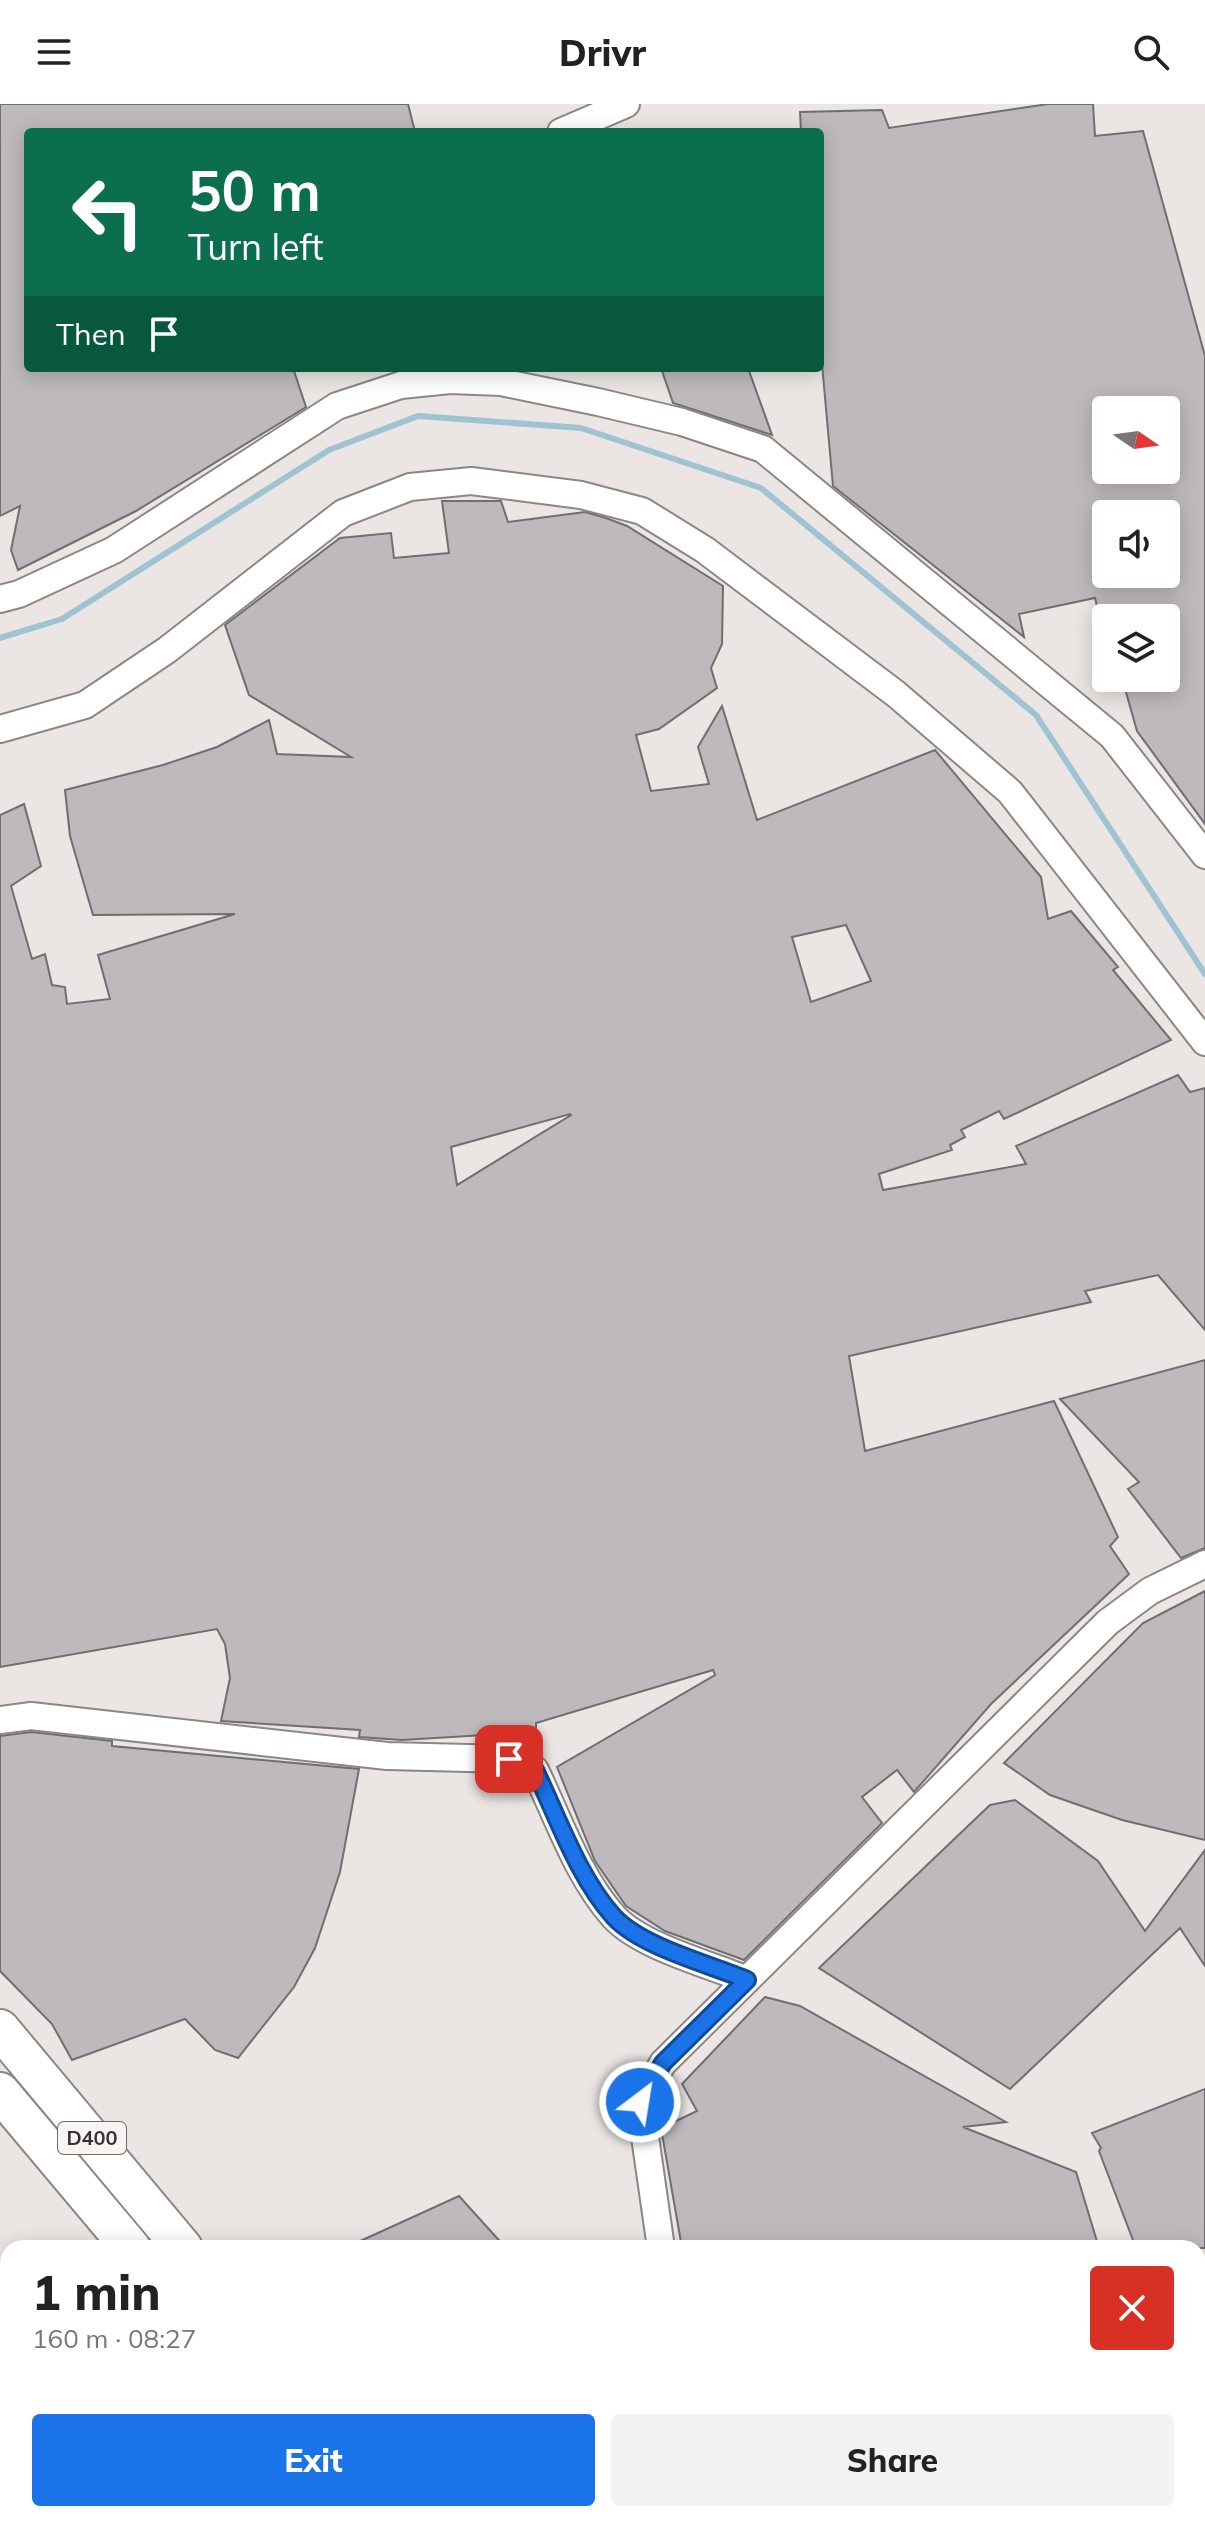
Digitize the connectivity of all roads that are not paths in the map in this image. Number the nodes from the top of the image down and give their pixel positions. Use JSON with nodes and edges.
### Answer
{"nodes":[{"id":1,"x":626,"y":104,"type":"edge"},
{"id":2,"x":570,"y":128,"type":"edge"},
{"id":3,"x":430,"y":375,"type":"edge"},
{"id":4,"x":0,"y":599,"type":"edge"},
{"id":5,"x":0,"y":729,"type":"edge"},
{"id":6,"x":1205,"y":855,"type":"edge"},
{"id":7,"x":1205,"y":1042,"type":"edge"},
{"id":8,"x":1205,"y":1564,"type":"edge"},
{"id":9,"x":0,"y":1720,"type":"edge"},
{"id":10,"x":747,"y":1980,"type":"junction"},
{"id":11,"x":0,"y":2029,"type":"edge"},
{"id":12,"x":0,"y":2092,"type":"edge"},
{"id":13,"x":124,"y":2240,"type":"edge"},
{"id":14,"x":176,"y":2240,"type":"edge"},
{"id":15,"x":660,"y":2240,"type":"edge"}],
"edges":[{"from":1,"to":2,"type":"street"},
{"from":3,"to":4,"type":"street"},
{"from":3,"to":6,"type":"street"},
{"from":5,"to":7,"type":"street"},
{"from":8,"to":10,"type":"street"},
{"from":9,"to":10,"type":"street"},
{"from":10,"to":15,"type":"street"},
{"from":11,"to":14,"type":"highway","number":"D400"},
{"from":12,"to":13,"type":"highway","number":"D400"}]}
